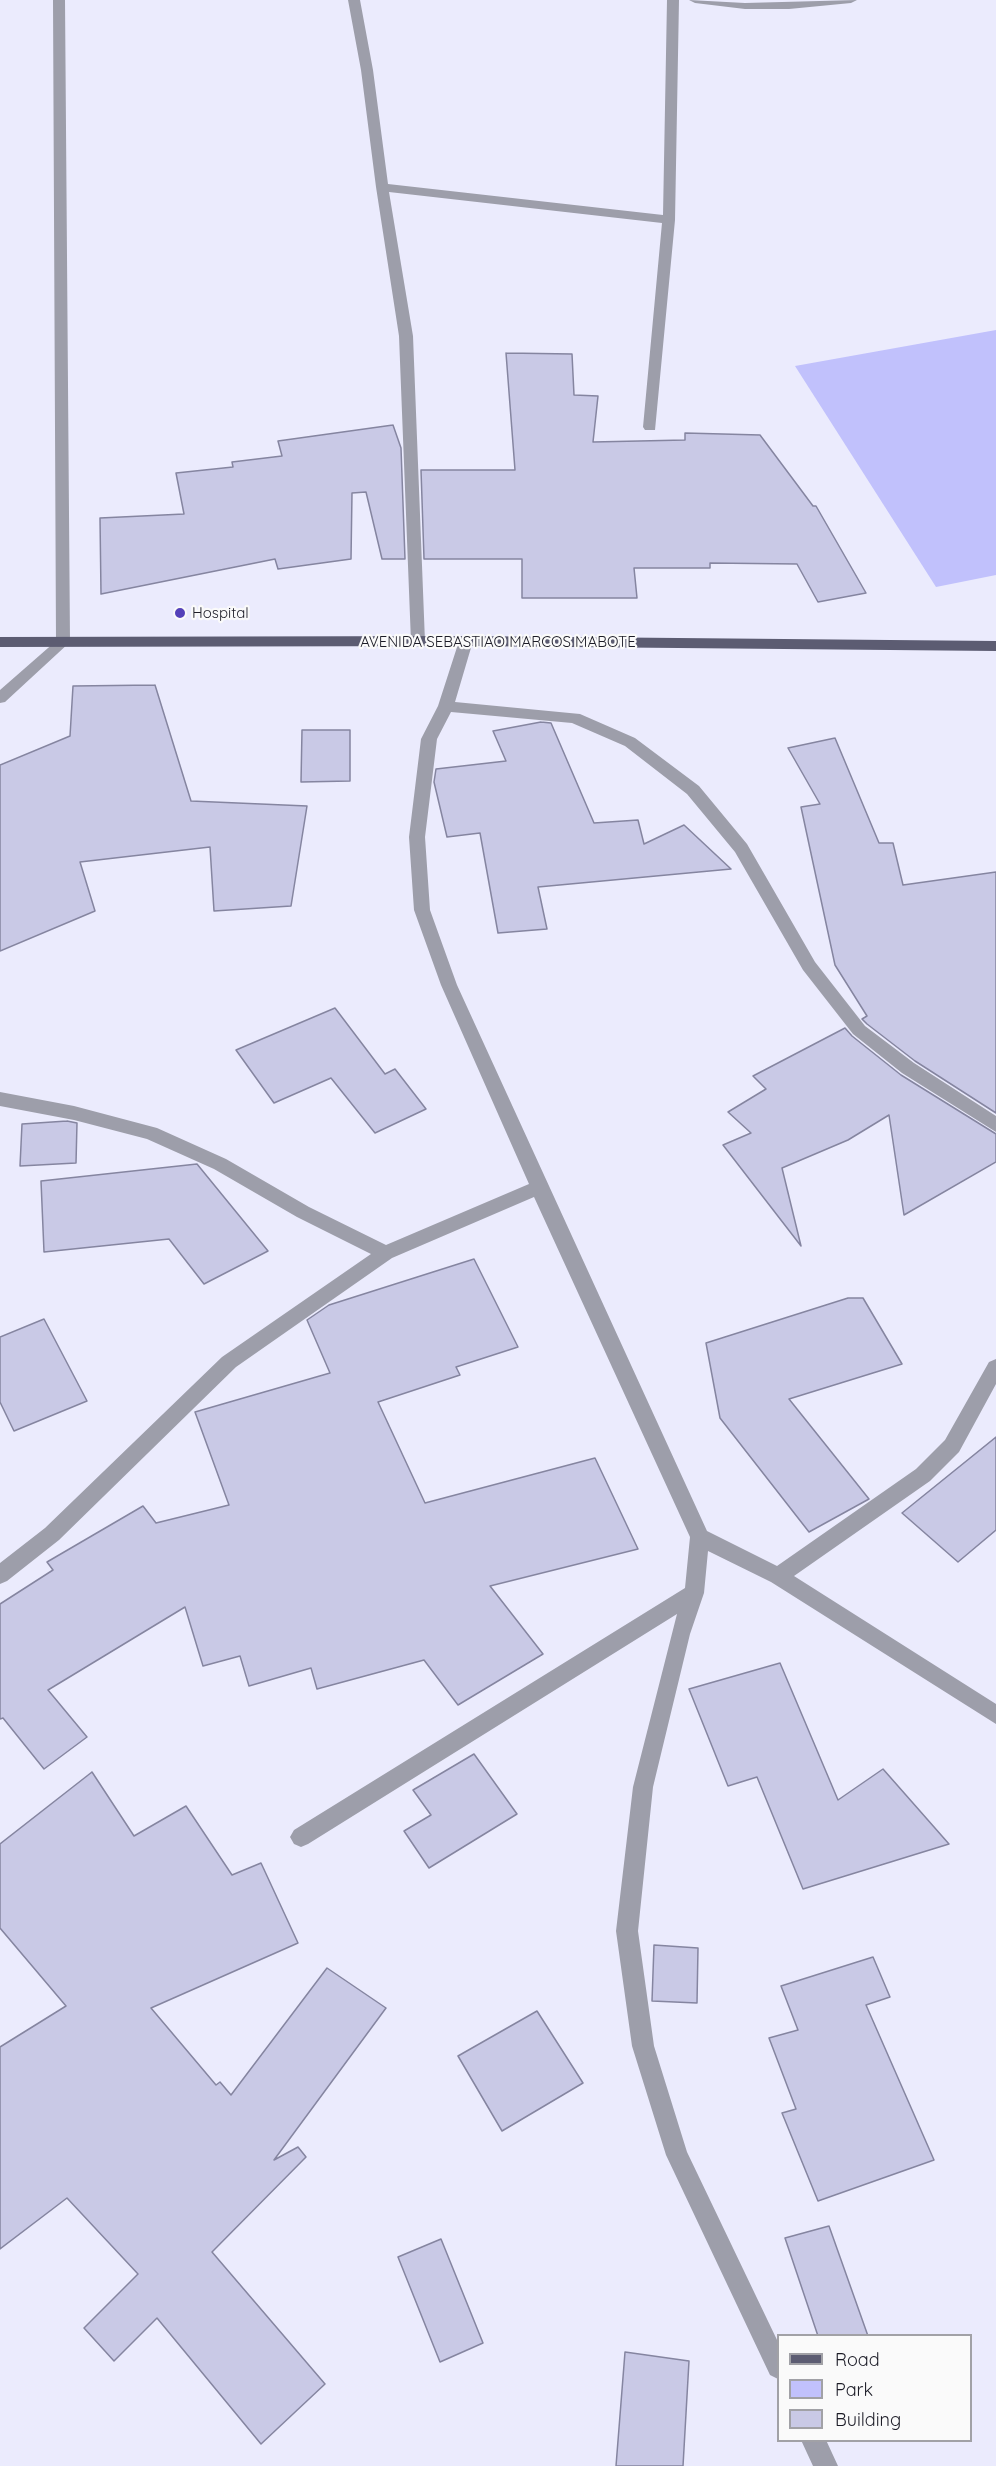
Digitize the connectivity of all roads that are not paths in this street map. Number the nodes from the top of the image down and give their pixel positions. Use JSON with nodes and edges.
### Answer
{"nodes":[{"id":1,"x":59,"y":0,"type":"edge"},
{"id":2,"x":354,"y":0,"type":"edge"},
{"id":3,"x":673,"y":0,"type":"edge"},
{"id":4,"x":695,"y":0,"type":"edge"},
{"id":5,"x":850,"y":0,"type":"edge"},
{"id":6,"x":382,"y":187,"type":"junction"},
{"id":7,"x":669,"y":220,"type":"junction"},
{"id":8,"x":650,"y":427,"type":"dead end"},
{"id":9,"x":466,"y":641,"type":"junction"},
{"id":10,"x":0,"y":642,"type":"edge"},
{"id":11,"x":63,"y":642,"type":"junction"},
{"id":12,"x":418,"y":642,"type":"junction"},
{"id":13,"x":996,"y":646,"type":"edge"},
{"id":14,"x":0,"y":698,"type":"edge"},
{"id":15,"x":446,"y":706,"type":"junction"},
{"id":16,"x":0,"y":1099,"type":"edge"},
{"id":17,"x":996,"y":1125,"type":"edge"},
{"id":18,"x":539,"y":1187,"type":"junction"},
{"id":19,"x":386,"y":1253,"type":"junction"},
{"id":20,"x":996,"y":1367,"type":"edge"},
{"id":21,"x":700,"y":1537,"type":"junction"},
{"id":22,"x":0,"y":1575,"type":"edge"},
{"id":23,"x":778,"y":1576,"type":"junction"},
{"id":24,"x":694,"y":1593,"type":"junction"},
{"id":25,"x":996,"y":1715,"type":"edge"},
{"id":26,"x":301,"y":1837,"type":"dead end"},
{"id":27,"x":777,"y":2365,"type":"edge"},
{"id":28,"x":814,"y":2442,"type":"edge"},
{"id":29,"x":826,"y":2466,"type":"edge"}],
"edges":[{"from":1,"to":11,"type":"street"},
{"from":2,"to":6,"type":"street"},
{"from":3,"to":7,"type":"street"},
{"from":4,"to":5,"type":"street"},
{"from":6,"to":7,"type":"street"},
{"from":6,"to":12,"type":"street"},
{"from":7,"to":8,"type":"street"},
{"from":9,"to":12,"type":"main road","name":"AVENIDA SEBASTIAO MARCOS MABOTE"},
{"from":9,"to":13,"type":"main road","name":"AVENIDA SEBASTIAO MARCOS MABOTE"},
{"from":9,"to":15,"type":"street"},
{"from":10,"to":11,"type":"main road","name":"AVENIDA SEBASTIAO MARCOS MABOTE"},
{"from":11,"to":12,"type":"main road","name":"AVENIDA SEBASTIAO MARCOS MABOTE"},
{"from":11,"to":14,"type":"street"},
{"from":15,"to":17,"type":"street"},
{"from":15,"to":18,"type":"street"},
{"from":16,"to":19,"type":"street"},
{"from":18,"to":19,"type":"street"},
{"from":18,"to":21,"type":"street"},
{"from":19,"to":22,"type":"street"},
{"from":20,"to":23,"type":"street"},
{"from":21,"to":23,"type":"street"},
{"from":21,"to":24,"type":"street"},
{"from":23,"to":25,"type":"street"},
{"from":24,"to":26,"type":"street"},
{"from":24,"to":27,"type":"street"},
{"from":28,"to":29,"type":"street"}]}
